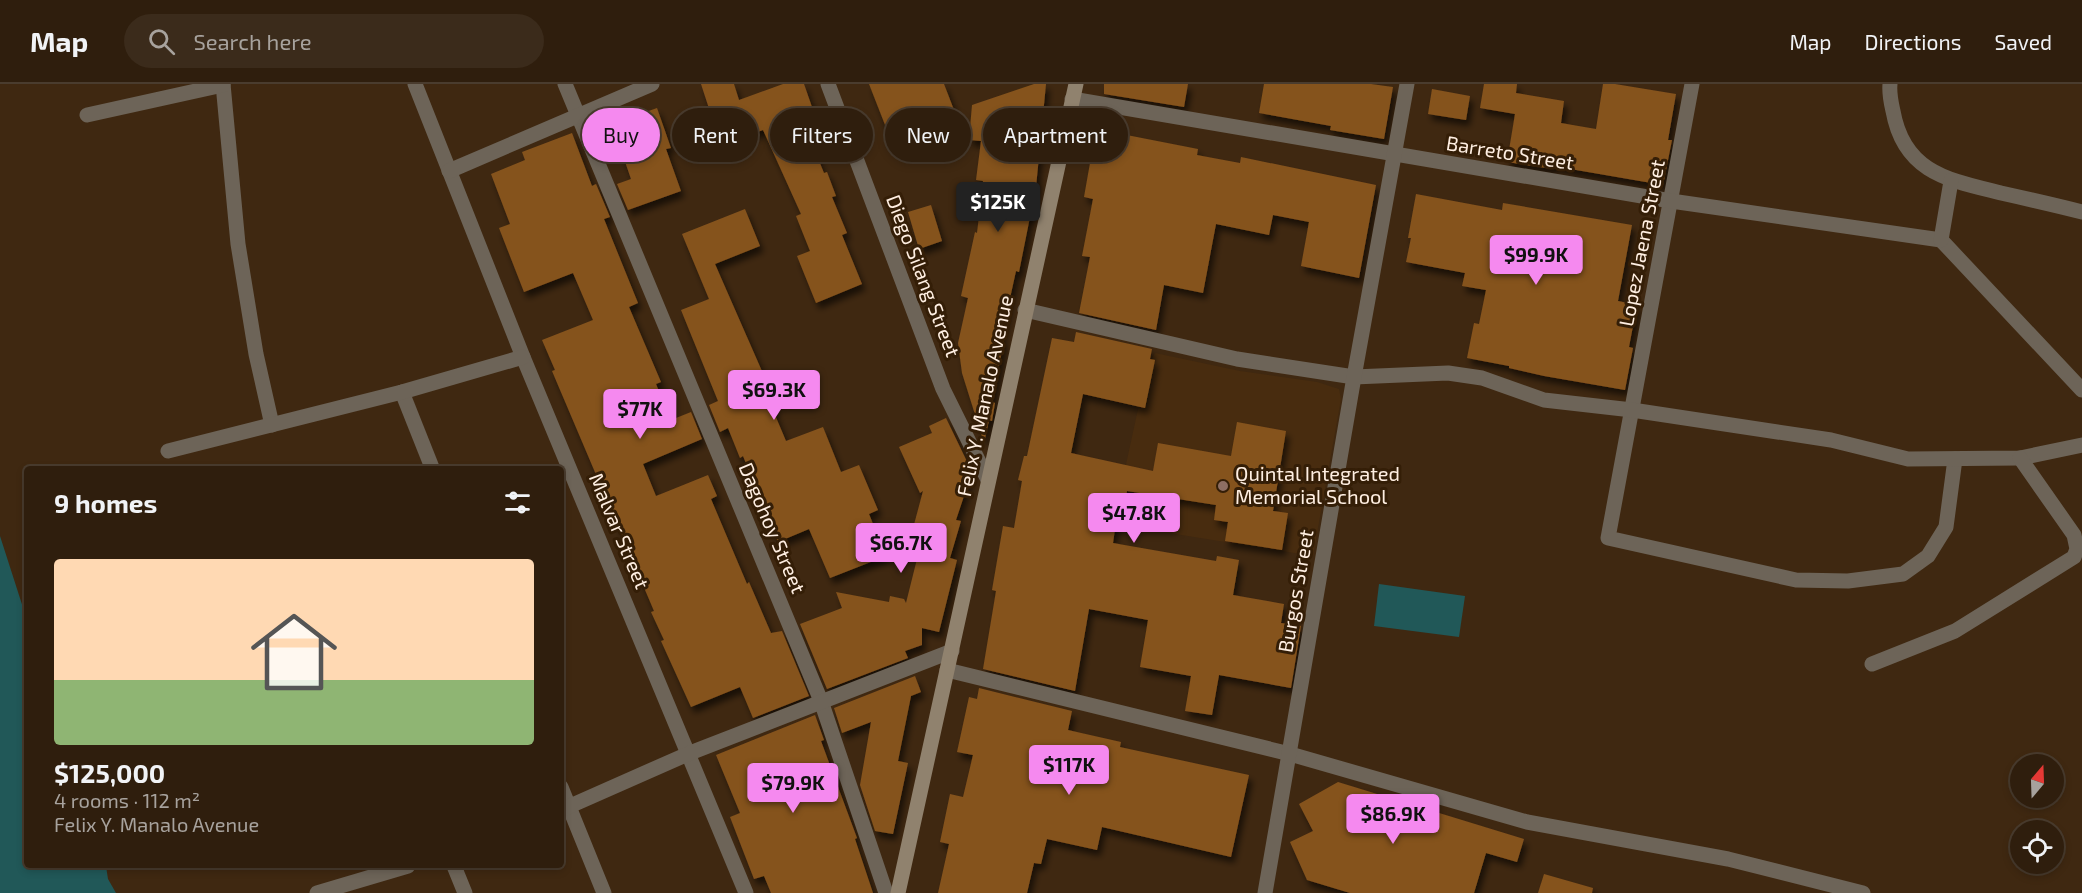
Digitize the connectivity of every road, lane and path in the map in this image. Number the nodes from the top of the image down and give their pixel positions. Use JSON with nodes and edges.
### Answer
{"nodes":[{"id":1,"x":223,"y":84,"type":"edge"},
{"id":2,"x":415,"y":84,"type":"edge"},
{"id":3,"x":565,"y":84,"type":"edge"},
{"id":4,"x":652,"y":84,"type":"edge"},
{"id":5,"x":828,"y":84,"type":"edge"},
{"id":6,"x":1407,"y":84,"type":"edge"},
{"id":7,"x":1692,"y":84,"type":"edge"},
{"id":8,"x":1890,"y":84,"type":"edge"},
{"id":9,"x":1074,"y":92,"type":"edge"},
{"id":10,"x":87,"y":115,"type":"dead end"},
{"id":11,"x":577,"y":116,"type":"junction"},
{"id":12,"x":1395,"y":156,"type":"junction"},
{"id":13,"x":449,"y":171,"type":"junction"},
{"id":14,"x":1951,"y":181,"type":"junction"},
{"id":15,"x":1671,"y":201,"type":"junction"},
{"id":16,"x":2082,"y":212,"type":"edge"},
{"id":17,"x":1941,"y":240,"type":"junction"},
{"id":18,"x":1025,"y":310,"type":"junction"},
{"id":19,"x":523,"y":357,"type":"junction"},
{"id":20,"x":1354,"y":377,"type":"junction"},
{"id":21,"x":2082,"y":390,"type":"edge"},
{"id":22,"x":402,"y":392,"type":"junction"},
{"id":23,"x":1632,"y":410,"type":"junction"},
{"id":24,"x":272,"y":424,"type":"junction"},
{"id":25,"x":2082,"y":446,"type":"edge"},
{"id":26,"x":168,"y":451,"type":"dead end"},
{"id":27,"x":2020,"y":458,"type":"junction"},
{"id":28,"x":1955,"y":459,"type":"junction"},
{"id":29,"x":431,"y":466,"type":"edge"},
{"id":30,"x":988,"y":480,"type":"junction"},
{"id":31,"x":952,"y":651,"type":"junction"},
{"id":32,"x":1872,"y":664,"type":"dead end"},
{"id":33,"x":947,"y":670,"type":"junction"},
{"id":34,"x":821,"y":701,"type":"junction"},
{"id":35,"x":690,"y":753,"type":"junction"},
{"id":36,"x":1290,"y":754,"type":"junction"},
{"id":37,"x":565,"y":809,"type":"edge"},
{"id":38,"x":401,"y":868,"type":"edge"},
{"id":39,"x":455,"y":868,"type":"edge"},
{"id":40,"x":317,"y":893,"type":"edge"},
{"id":41,"x":465,"y":893,"type":"edge"},
{"id":42,"x":604,"y":893,"type":"edge"},
{"id":43,"x":746,"y":893,"type":"edge"},
{"id":44,"x":886,"y":893,"type":"edge"},
{"id":45,"x":898,"y":893,"type":"edge"},
{"id":46,"x":1265,"y":893,"type":"edge"},
{"id":47,"x":1863,"y":893,"type":"edge"}],
"edges":[{"from":1,"to":10,"type":"street"},
{"from":1,"to":24,"type":"street"},
{"from":2,"to":13,"type":"street","name":"Malvar Street"},
{"from":3,"to":11,"type":"street","name":"Dagohoy Street"},
{"from":4,"to":11,"type":"street"},
{"from":5,"to":30,"type":"street","name":"Diego Silang Street"},
{"from":6,"to":12,"type":"street","name":"Burgos Street"},
{"from":7,"to":15,"type":"street","name":"Lopez Jaena Street"},
{"from":8,"to":14,"type":"street"},
{"from":9,"to":12,"type":"street","name":"Barreto Street"},
{"from":9,"to":18,"type":"main road","name":"Felix Y. Manalo Avenue"},
{"from":11,"to":13,"type":"street"},
{"from":11,"to":34,"type":"street","name":"Dagohoy Street"},
{"from":12,"to":15,"type":"street","name":"Barreto Street"},
{"from":12,"to":20,"type":"street","name":"Burgos Street"},
{"from":13,"to":19,"type":"street","name":"Malvar Street"},
{"from":14,"to":16,"type":"street"},
{"from":14,"to":17,"type":"street"},
{"from":15,"to":17,"type":"street","name":"Barreto Street"},
{"from":15,"to":23,"type":"street","name":"Lopez Jaena Street"},
{"from":17,"to":21,"type":"street"},
{"from":18,"to":20,"type":"street"},
{"from":18,"to":30,"type":"main road","name":"Felix Y. Manalo Avenue"},
{"from":19,"to":22,"type":"street"},
{"from":19,"to":35,"type":"street","name":"Malvar Street"},
{"from":20,"to":23,"type":"street"},
{"from":20,"to":36,"type":"street","name":"Burgos Street"},
{"from":22,"to":24,"type":"street"},
{"from":22,"to":29,"type":"street"},
{"from":23,"to":28,"type":"street"},
{"from":23,"to":28,"type":"street","name":"Lopez Jaena Street"},
{"from":24,"to":26,"type":"street"},
{"from":25,"to":27,"type":"street"},
{"from":27,"to":28,"type":"street"},
{"from":27,"to":32,"type":"street"},
{"from":30,"to":31,"type":"main road","name":"Felix Y. Manalo Avenue"},
{"from":31,"to":33,"type":"main road","name":"Felix Y. Manalo Avenue"},
{"from":31,"to":34,"type":"street"},
{"from":33,"to":36,"type":"street"},
{"from":33,"to":45,"type":"main road","name":"Felix Y. Manalo Avenue"},
{"from":34,"to":35,"type":"street"},
{"from":34,"to":44,"type":"street","name":"Dagohoy Street"},
{"from":35,"to":37,"type":"street"},
{"from":35,"to":43,"type":"street","name":"Malvar Street"},
{"from":36,"to":46,"type":"street","name":"Burgos Street"},
{"from":36,"to":47,"type":"street"},
{"from":37,"to":42,"type":"street"},
{"from":38,"to":40,"type":"street"},
{"from":39,"to":41,"type":"street"}]}
